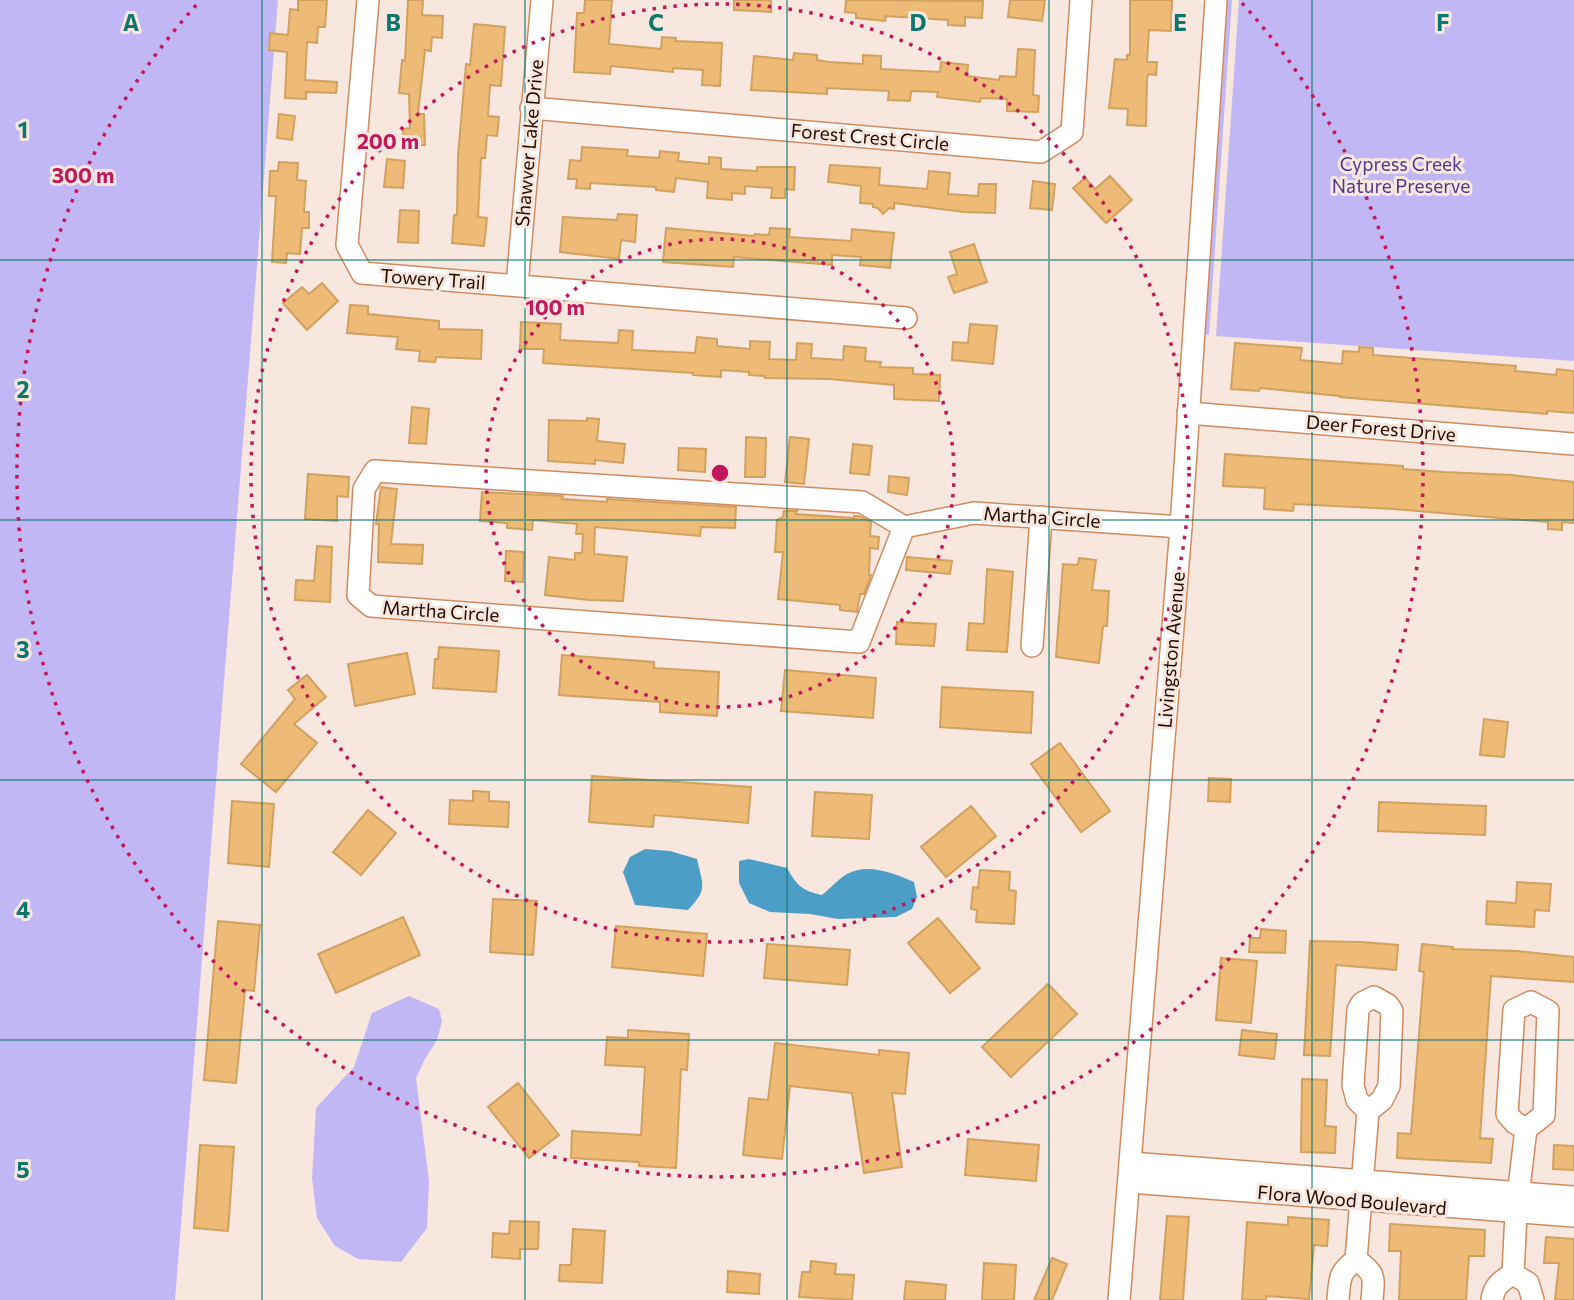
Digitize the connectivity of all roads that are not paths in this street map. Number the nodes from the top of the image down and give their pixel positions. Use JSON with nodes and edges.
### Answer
{"nodes":[{"id":1,"x":368,"y":0,"type":"edge"},
{"id":2,"x":542,"y":0,"type":"edge"},
{"id":3,"x":1081,"y":0,"type":"edge"},
{"id":4,"x":1216,"y":0,"type":"edge"},
{"id":5,"x":531,"y":108,"type":"junction"},
{"id":6,"x":517,"y":285,"type":"junction"},
{"id":7,"x":906,"y":318,"type":"dead end"},
{"id":8,"x":1188,"y":413,"type":"junction"},
{"id":9,"x":1574,"y":444,"type":"edge"},
{"id":10,"x":1041,"y":517,"type":"junction"},
{"id":11,"x":904,"y":527,"type":"junction"},
{"id":12,"x":1181,"y":527,"type":"junction"},
{"id":13,"x":1032,"y":646,"type":"dead end"},
{"id":14,"x":1368,"y":1111,"type":"dead end"},
{"id":15,"x":1526,"y":1129,"type":"junction"},
{"id":16,"x":1130,"y":1172,"type":"junction"},
{"id":17,"x":1360,"y":1191,"type":"junction"},
{"id":18,"x":1574,"y":1197,"type":"edge"},
{"id":19,"x":1517,"y":1204,"type":"junction"},
{"id":20,"x":1574,"y":1216,"type":"edge"},
{"id":21,"x":1356,"y":1260,"type":"junction"},
{"id":22,"x":1513,"y":1274,"type":"junction"},
{"id":23,"x":1119,"y":1300,"type":"edge"},
{"id":24,"x":1338,"y":1300,"type":"edge"},
{"id":25,"x":1372,"y":1300,"type":"edge"},
{"id":26,"x":1492,"y":1300,"type":"edge"},
{"id":27,"x":1533,"y":1300,"type":"edge"}],
"edges":[{"from":1,"to":6,"type":"street","name":"Towery Trail"},
{"from":2,"to":5,"type":"street","name":"Shawver Lake Drive"},
{"from":3,"to":5,"type":"street","name":"Forest Crest Circle"},
{"from":4,"to":8,"type":"street","name":"Livingston Avenue"},
{"from":5,"to":6,"type":"street","name":"Shawver Lake Drive"},
{"from":6,"to":7,"type":"street","name":"Towery Trail"},
{"from":8,"to":9,"type":"street","name":"Deer Forest Drive"},
{"from":8,"to":12,"type":"street","name":"Livingston Avenue"},
{"from":10,"to":11,"type":"street","name":"Martha Circle"},
{"from":10,"to":12,"type":"street","name":"Martha Circle"},
{"from":10,"to":13,"type":"street"},
{"from":11,"to":11,"type":"street","name":"Martha Circle"},
{"from":12,"to":16,"type":"street","name":"Livingston Avenue"},
{"from":14,"to":17,"type":"street"},
{"from":15,"to":15,"type":"street"},
{"from":15,"to":19,"type":"street"},
{"from":16,"to":17,"type":"street","name":"Flora Wood Boulevard"},
{"from":16,"to":23,"type":"street","name":"Livingston Avenue"},
{"from":17,"to":19,"type":"street","name":"Flora Wood Boulevard"},
{"from":17,"to":21,"type":"street"},
{"from":18,"to":19,"type":"street","name":"Flora Wood Boulevard"},
{"from":19,"to":20,"type":"street","name":"Flora Wood Boulevard"},
{"from":19,"to":22,"type":"street"},
{"from":21,"to":24,"type":"street"},
{"from":21,"to":25,"type":"street"},
{"from":22,"to":26,"type":"street"},
{"from":22,"to":27,"type":"street"}]}
